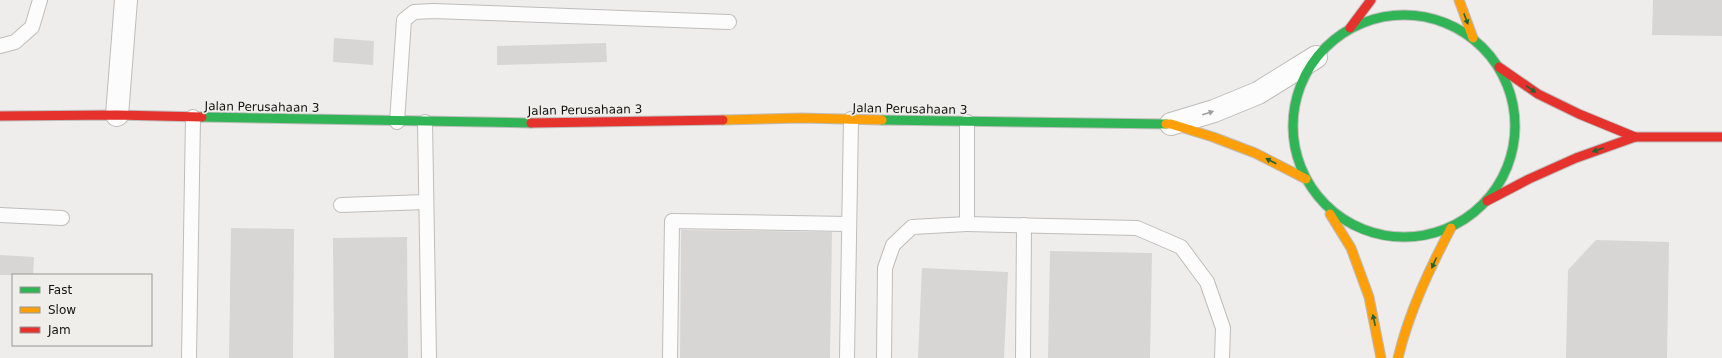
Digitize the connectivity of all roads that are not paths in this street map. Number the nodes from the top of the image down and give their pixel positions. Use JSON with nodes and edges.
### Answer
{"nodes":[{"id":1,"x":40,"y":0,"type":"edge"},
{"id":2,"x":126,"y":0,"type":"edge"},
{"id":3,"x":1371,"y":0,"type":"edge"},
{"id":4,"x":1459,"y":0,"type":"edge"},
{"id":5,"x":729,"y":22,"type":"dead end"},
{"id":6,"x":1349,"y":28,"type":"junction"},
{"id":7,"x":1473,"y":38,"type":"junction"},
{"id":8,"x":0,"y":46,"type":"edge"},
{"id":9,"x":1316,"y":57,"type":"junction"},
{"id":10,"x":1499,"y":67,"type":"junction"},
{"id":11,"x":117,"y":115,"type":"junction"},
{"id":12,"x":0,"y":116,"type":"edge"},
{"id":13,"x":193,"y":117,"type":"junction"},
{"id":14,"x":851,"y":119,"type":"junction"},
{"id":15,"x":397,"y":122,"type":"junction"},
{"id":16,"x":425,"y":122,"type":"junction"},
{"id":17,"x":967,"y":122,"type":"junction"},
{"id":18,"x":1171,"y":124,"type":"junction"},
{"id":19,"x":1635,"y":137,"type":"junction"},
{"id":20,"x":1722,"y":138,"type":"edge"},
{"id":21,"x":1306,"y":179,"type":"junction"},
{"id":22,"x":426,"y":202,"type":"junction"},
{"id":23,"x":1487,"y":202,"type":"junction"},
{"id":24,"x":341,"y":205,"type":"dead end"},
{"id":25,"x":1324,"y":205,"type":"junction"},
{"id":26,"x":0,"y":215,"type":"edge"},
{"id":27,"x":62,"y":218,"type":"dead end"},
{"id":28,"x":849,"y":224,"type":"junction"},
{"id":29,"x":967,"y":224,"type":"junction"},
{"id":30,"x":1024,"y":225,"type":"junction"},
{"id":31,"x":1451,"y":228,"type":"junction"},
{"id":32,"x":189,"y":358,"type":"edge"},
{"id":33,"x":429,"y":358,"type":"edge"},
{"id":34,"x":670,"y":358,"type":"edge"},
{"id":35,"x":847,"y":358,"type":"edge"},
{"id":36,"x":884,"y":358,"type":"edge"},
{"id":37,"x":1023,"y":358,"type":"edge"},
{"id":38,"x":1222,"y":358,"type":"edge"},
{"id":39,"x":1381,"y":358,"type":"edge"},
{"id":40,"x":1398,"y":358,"type":"edge"}],
"edges":[{"from":1,"to":8,"type":"lane"},
{"from":2,"to":11,"type":"street"},
{"from":3,"to":6,"type":"street"},
{"from":4,"to":7,"type":"street","one_way":true},
{"from":5,"to":15,"type":"lane"},
{"from":6,"to":7,"type":"street"},
{"from":6,"to":9,"type":"street"},
{"from":7,"to":10,"type":"street"},
{"from":18,"to":9,"type":"street","one_way":true},
{"from":9,"to":21,"type":"street"},
{"from":10,"to":19,"type":"street","one_way":true},
{"from":10,"to":23,"type":"street"},
{"from":11,"to":12,"type":"street","name":"Jalan Perusahaan 3"},
{"from":11,"to":13,"type":"street","name":"Jalan Perusahaan 3"},
{"from":13,"to":15,"type":"street","name":"Jalan Perusahaan 3"},
{"from":13,"to":32,"type":"lane"},
{"from":14,"to":16,"type":"street","name":"Jalan Perusahaan 3"},
{"from":14,"to":17,"type":"street","name":"Jalan Perusahaan 3"},
{"from":14,"to":28,"type":"lane"},
{"from":15,"to":16,"type":"street","name":"Jalan Perusahaan 3"},
{"from":16,"to":22,"type":"lane"},
{"from":17,"to":18,"type":"street","name":"Jalan Perusahaan 3"},
{"from":17,"to":29,"type":"lane"},
{"from":21,"to":18,"type":"street","name":"Jalan Perusahaan 3","one_way":true},
{"from":19,"to":20,"type":"street"},
{"from":19,"to":23,"type":"street","one_way":true},
{"from":21,"to":25,"type":"street"},
{"from":22,"to":24,"type":"lane"},
{"from":22,"to":33,"type":"lane"},
{"from":23,"to":31,"type":"street"},
{"from":25,"to":31,"type":"street"},
{"from":39,"to":25,"type":"street","one_way":true},
{"from":26,"to":27,"type":"lane"},
{"from":28,"to":34,"type":"lane"},
{"from":28,"to":35,"type":"lane"},
{"from":29,"to":30,"type":"lane"},
{"from":29,"to":36,"type":"lane"},
{"from":30,"to":37,"type":"lane"},
{"from":30,"to":38,"type":"lane"},
{"from":31,"to":40,"type":"street","one_way":true}]}
